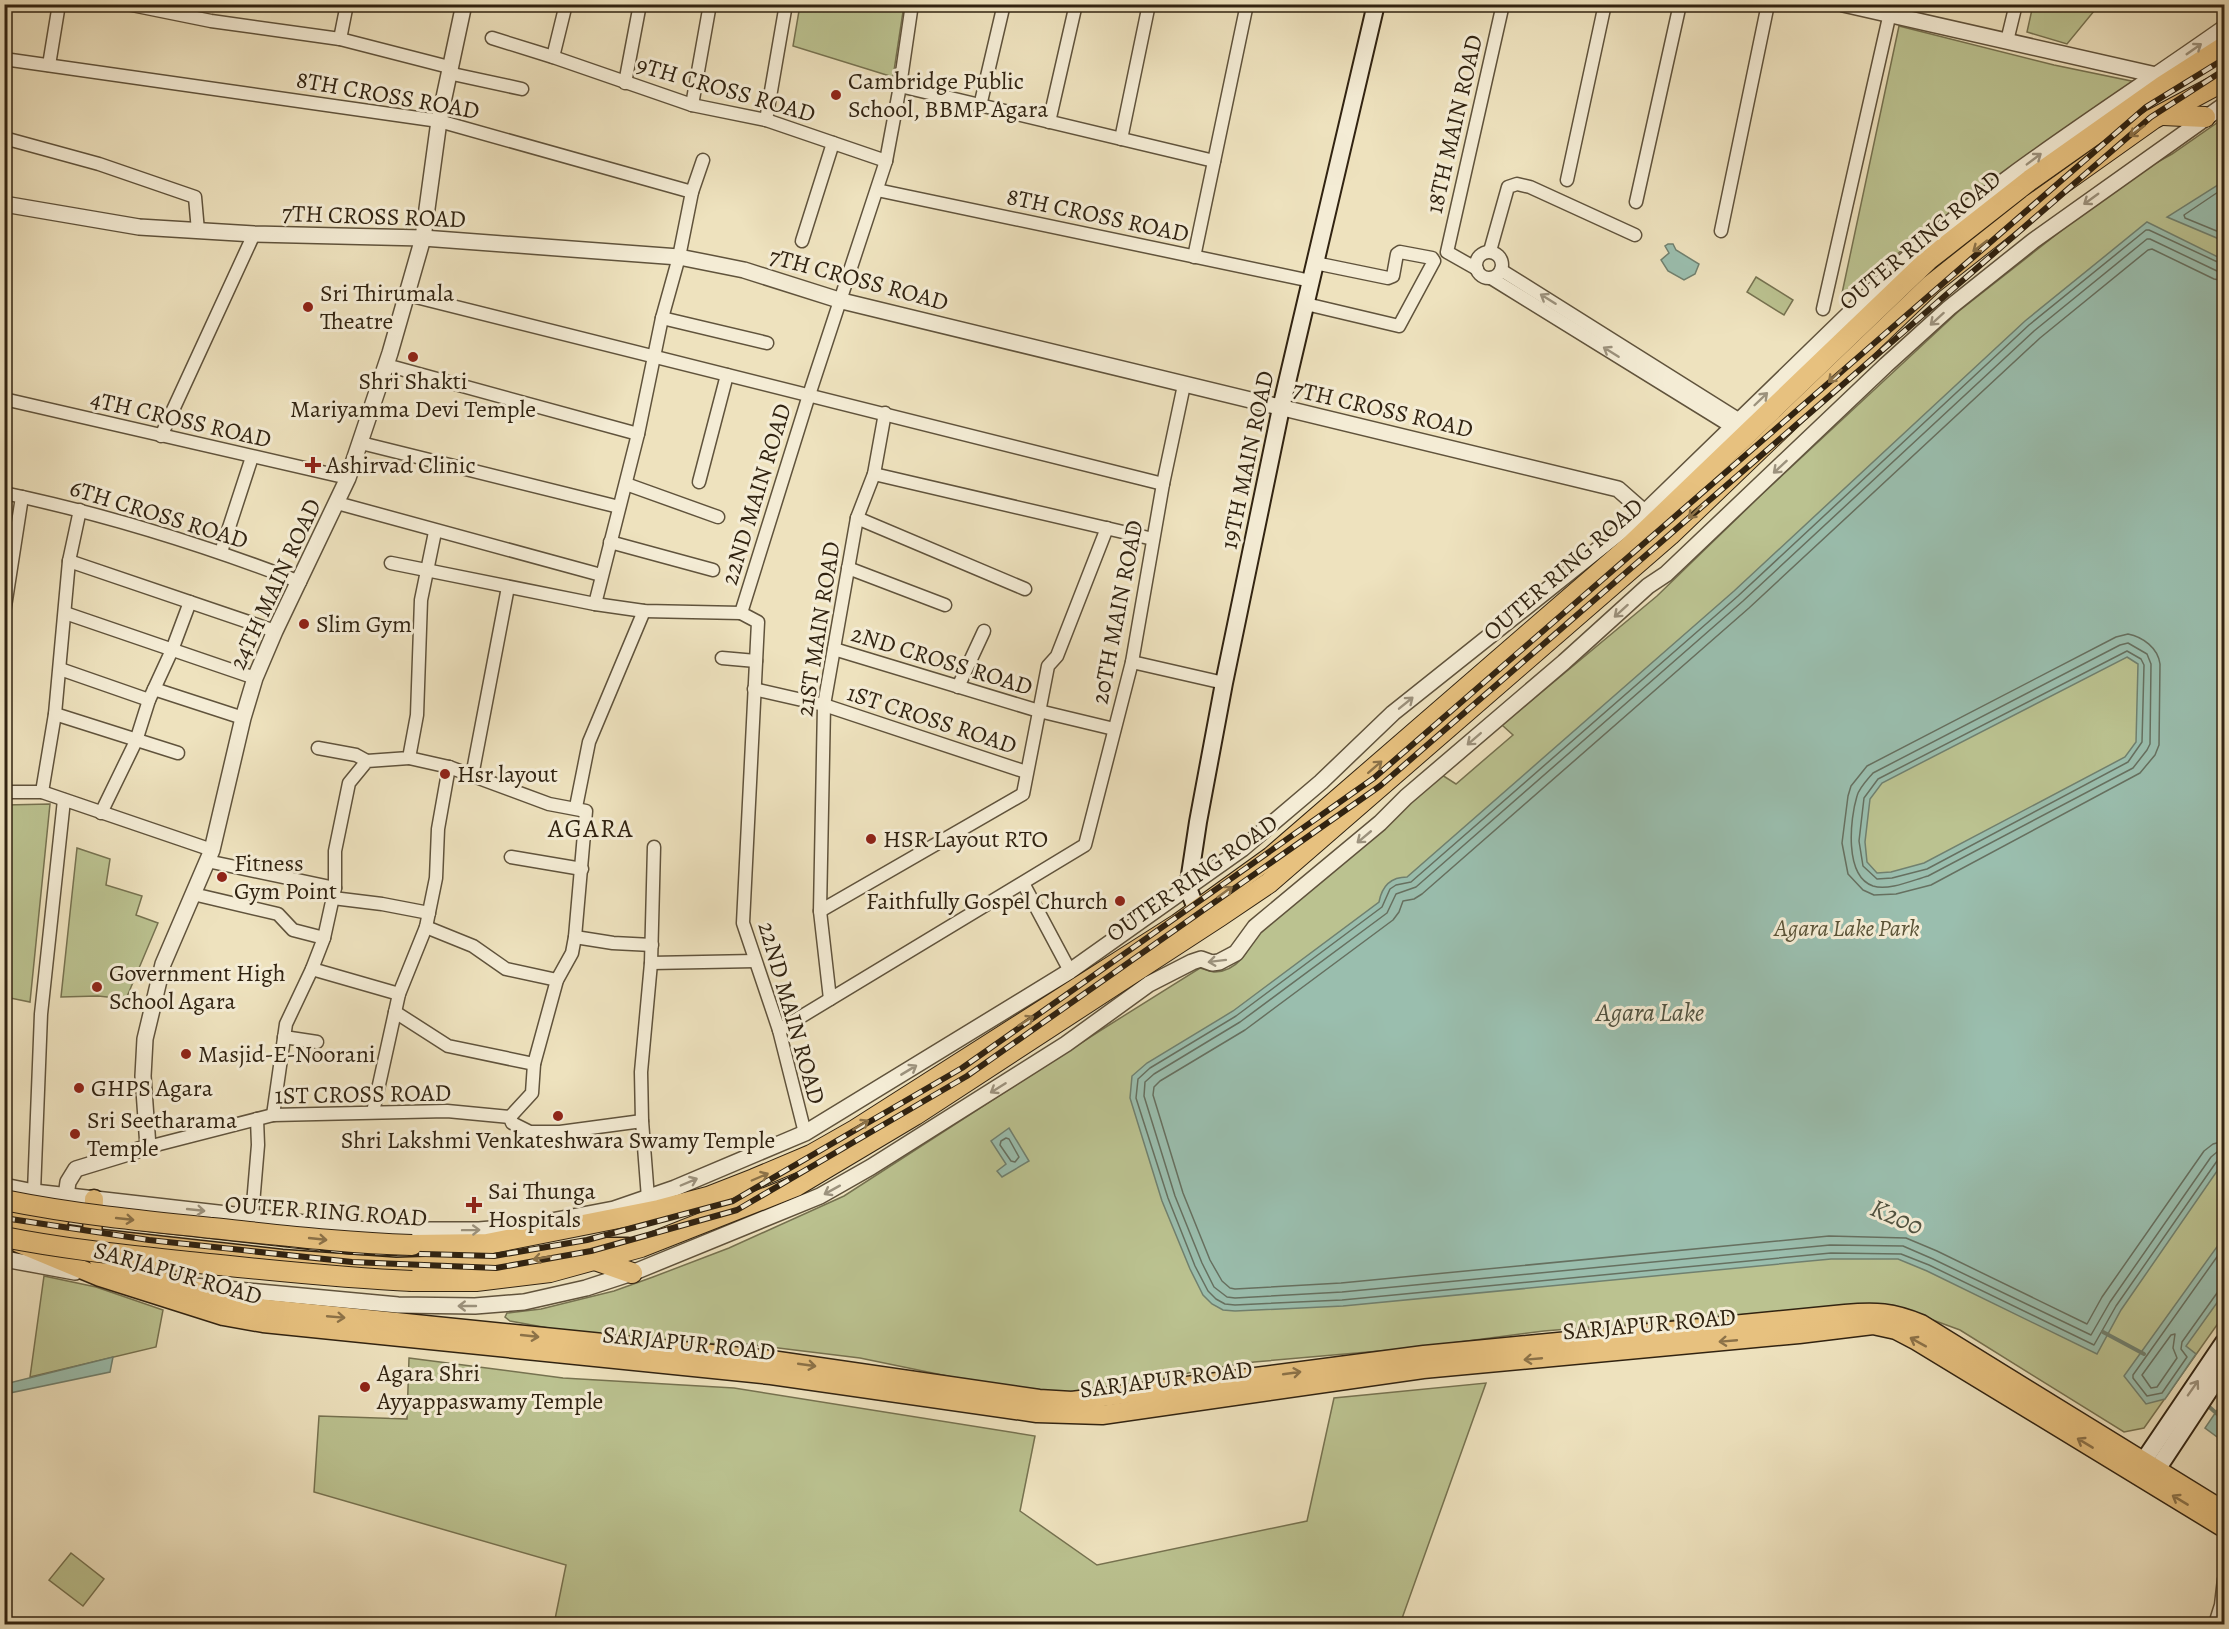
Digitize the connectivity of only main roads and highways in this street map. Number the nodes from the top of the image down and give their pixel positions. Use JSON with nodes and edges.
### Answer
{"nodes":[{"id":1,"x":1376,"y":4,"type":"edge"},
{"id":2,"x":2224,"y":47,"type":"edge"},
{"id":3,"x":2224,"y":81,"type":"edge"},
{"id":4,"x":2162,"y":115,"type":"junction"},
{"id":5,"x":2205,"y":117,"type":"road end"},
{"id":6,"x":1202,"y":917,"type":"junction"},
{"id":7,"x":94,"y":1199,"type":"road end"},
{"id":8,"x":4,"y":1200,"type":"edge"},
{"id":9,"x":4,"y":1212,"type":"edge"},
{"id":10,"x":4,"y":1225,"type":"edge"},
{"id":11,"x":93,"y":1232,"type":"junction"},
{"id":12,"x":4,"y":1235,"type":"edge"},
{"id":13,"x":641,"y":1247,"type":"junction"},
{"id":14,"x":595,"y":1260,"type":"junction"},
{"id":15,"x":632,"y":1273,"type":"road end"},
{"id":16,"x":2224,"y":1342,"type":"edge"},
{"id":17,"x":1495,"y":1355,"type":"junction"},
{"id":18,"x":2220,"y":1365,"type":"edge"},
{"id":19,"x":2146,"y":1471,"type":"junction"},
{"id":20,"x":2224,"y":1511,"type":"edge"},
{"id":21,"x":2224,"y":1528,"type":"edge"}],
"edges":[{"from":1,"to":6,"type":"main road","name":"19TH MAIN ROAD"},
{"from":6,"to":2,"type":"highway","name":"OUTER RING ROAD","one_way":true},
{"from":3,"to":4,"type":"highway","name":"OUTER RING ROAD"},
{"from":4,"to":5,"type":"highway"},
{"from":4,"to":6,"type":"highway","name":"OUTER RING ROAD","one_way":true},
{"from":8,"to":6,"type":"highway","name":"OUTER RING ROAD","one_way":true,"bridge":true},
{"from":6,"to":13,"type":"highway","name":"OUTER RING ROAD"},
{"from":7,"to":11,"type":"main road"},
{"from":9,"to":11,"type":"main road"},
{"from":10,"to":11,"type":"main road","name":"OUTER RING ROAD"},
{"from":13,"to":11,"type":"main road","name":"OUTER RING ROAD","one_way":true},
{"from":11,"to":17,"type":"main road","name":"SARJAPUR ROAD","one_way":true},
{"from":12,"to":14,"type":"highway","name":"OUTER RING ROAD","bridge":true},
{"from":12,"to":17,"type":"main road","name":"SARJAPUR ROAD"},
{"from":13,"to":14,"type":"highway","name":"OUTER RING ROAD"},
{"from":14,"to":15,"type":"highway"},
{"from":16,"to":18,"type":"main road"},
{"from":17,"to":19,"type":"main road","name":"SARJAPUR ROAD"},
{"from":18,"to":19,"type":"main road"},
{"from":19,"to":20,"type":"main road","name":"SARJAPUR ROAD"},
{"from":21,"to":19,"type":"main road","name":"SARJAPUR ROAD","one_way":true}]}
